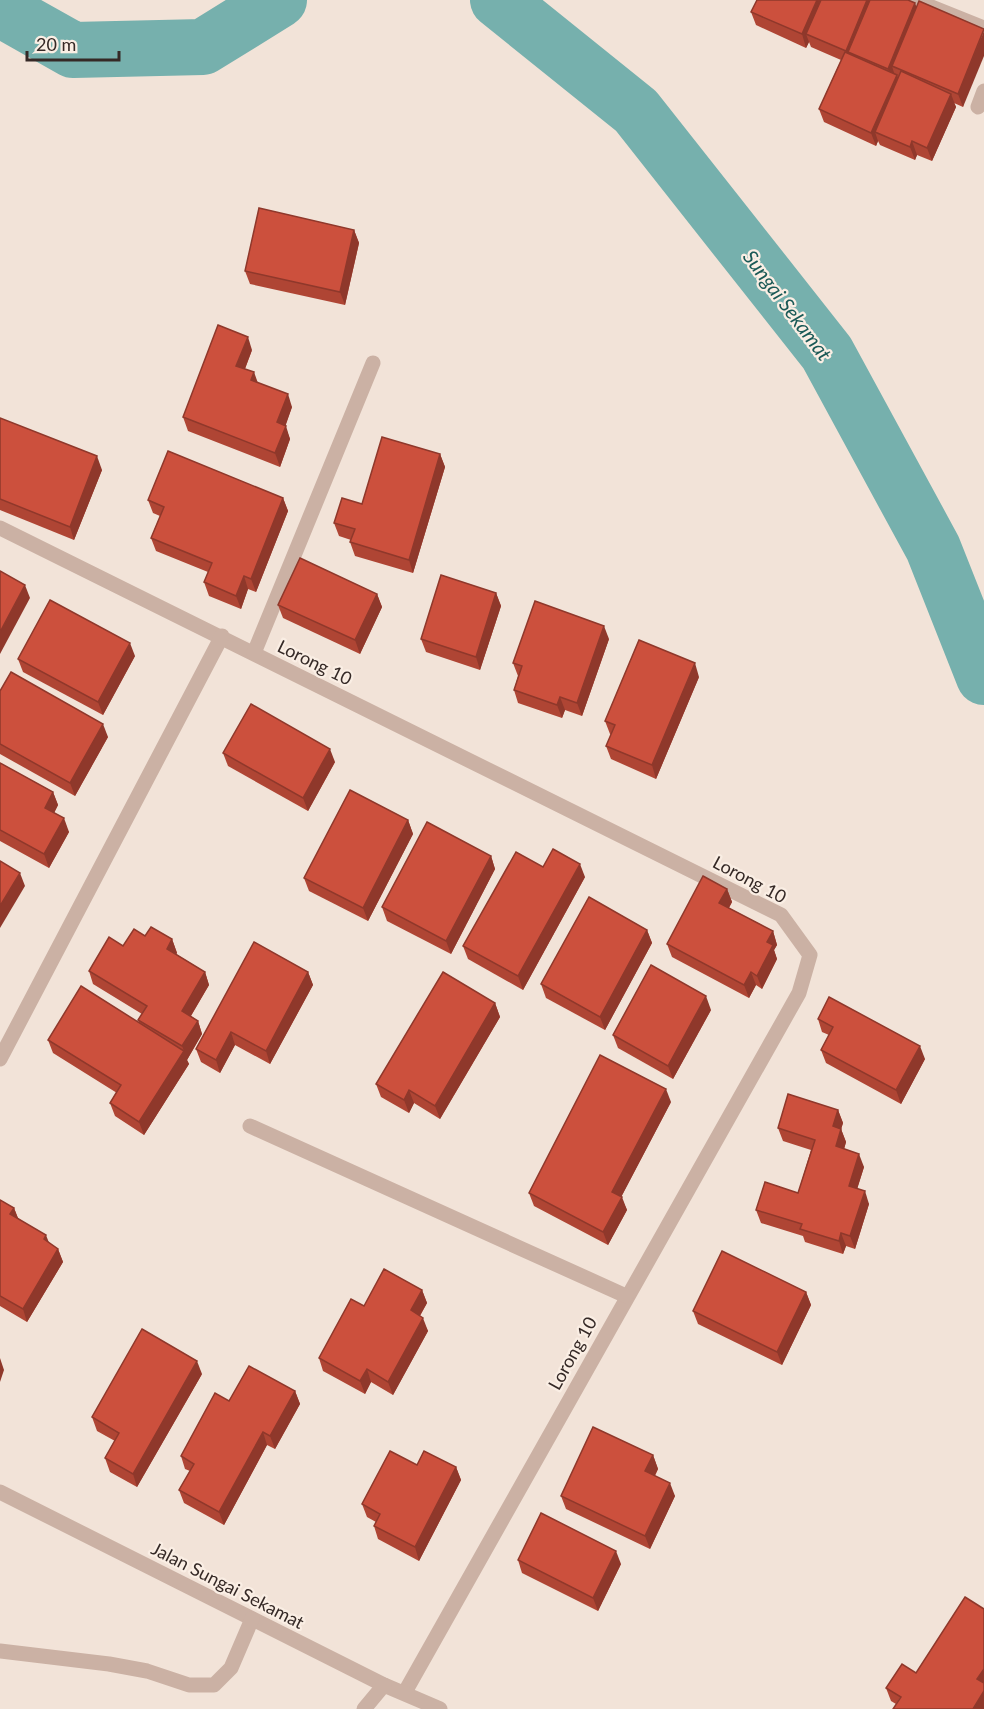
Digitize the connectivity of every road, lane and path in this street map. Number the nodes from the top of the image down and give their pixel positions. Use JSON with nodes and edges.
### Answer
{"nodes":[{"id":1,"x":914,"y":0,"type":"edge"},
{"id":2,"x":984,"y":28,"type":"edge"},
{"id":3,"x":984,"y":92,"type":"edge"},
{"id":4,"x":978,"y":107,"type":"dead end"},
{"id":5,"x":373,"y":363,"type":"dead end"},
{"id":6,"x":0,"y":528,"type":"edge"},
{"id":7,"x":222,"y":636,"type":"junction"},
{"id":8,"x":254,"y":653,"type":"junction"},
{"id":9,"x":0,"y":1059,"type":"edge"},
{"id":10,"x":250,"y":1126,"type":"dead end"},
{"id":11,"x":626,"y":1296,"type":"junction"},
{"id":12,"x":0,"y":1492,"type":"edge"},
{"id":13,"x":252,"y":1619,"type":"junction"},
{"id":14,"x":0,"y":1651,"type":"edge"},
{"id":15,"x":384,"y":1685,"type":"junction"},
{"id":16,"x":405,"y":1692,"type":"junction"},
{"id":17,"x":364,"y":1709,"type":"edge"},
{"id":18,"x":440,"y":1709,"type":"edge"}],
"edges":[{"from":1,"to":2,"type":"street"},
{"from":3,"to":4,"type":"street"},
{"from":5,"to":8,"type":"street"},
{"from":6,"to":7,"type":"street","name":"Lorong 10"},
{"from":7,"to":8,"type":"street","name":"Lorong 10"},
{"from":7,"to":9,"type":"street"},
{"from":8,"to":11,"type":"street","name":"Lorong 10"},
{"from":10,"to":11,"type":"street"},
{"from":11,"to":16,"type":"street","name":"Lorong 10"},
{"from":12,"to":13,"type":"street","name":"Jalan Sungai Sekamat"},
{"from":13,"to":14,"type":"street"},
{"from":13,"to":15,"type":"street","name":"Jalan Sungai Sekamat"},
{"from":15,"to":16,"type":"street","name":"Jalan Sungai Sekamat"},
{"from":15,"to":17,"type":"street"},
{"from":16,"to":18,"type":"street","name":"Jalan Sungai Sekamat"}]}
